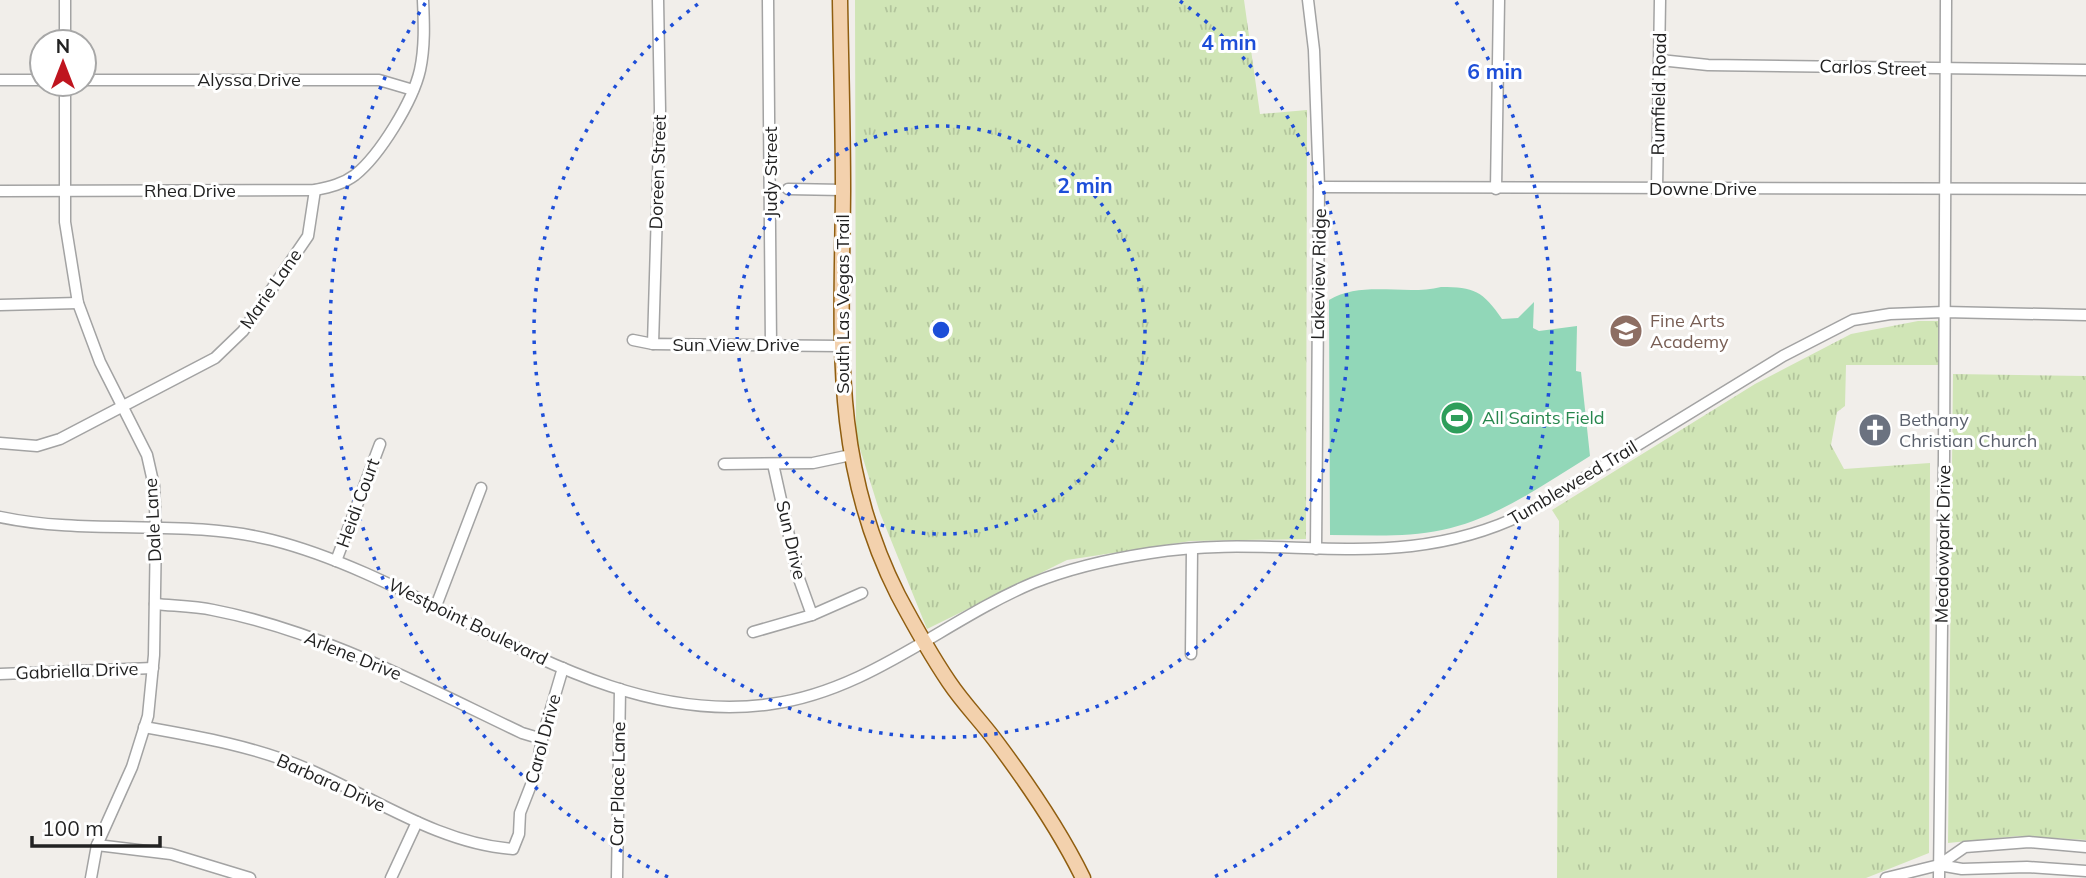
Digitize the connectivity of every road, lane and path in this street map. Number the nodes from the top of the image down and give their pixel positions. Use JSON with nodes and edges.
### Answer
{"nodes":[{"id":1,"x":65,"y":0,"type":"edge"},
{"id":2,"x":423,"y":0,"type":"edge"},
{"id":3,"x":658,"y":0,"type":"edge"},
{"id":4,"x":768,"y":0,"type":"edge"},
{"id":5,"x":841,"y":0,"type":"edge"},
{"id":6,"x":1308,"y":0,"type":"edge"},
{"id":7,"x":1499,"y":0,"type":"edge"},
{"id":8,"x":1660,"y":0,"type":"edge"},
{"id":9,"x":1945,"y":0,"type":"edge"},
{"id":10,"x":65,"y":28,"type":"edge"},
{"id":11,"x":1660,"y":60,"type":"junction"},
{"id":12,"x":1945,"y":70,"type":"junction"},
{"id":13,"x":2086,"y":70,"type":"edge"},
{"id":14,"x":0,"y":80,"type":"edge"},
{"id":15,"x":28,"y":80,"type":"edge"},
{"id":16,"x":98,"y":80,"type":"edge"},
{"id":17,"x":413,"y":90,"type":"junction"},
{"id":18,"x":65,"y":98,"type":"edge"},
{"id":19,"x":1319,"y":187,"type":"junction"},
{"id":20,"x":788,"y":189,"type":"dead end"},
{"id":21,"x":1657,"y":189,"type":"junction"},
{"id":22,"x":2086,"y":189,"type":"edge"},
{"id":23,"x":315,"y":190,"type":"junction"},
{"id":24,"x":843,"y":190,"type":"junction"},
{"id":25,"x":1496,"y":190,"type":"junction"},
{"id":26,"x":0,"y":191,"type":"edge"},
{"id":27,"x":65,"y":191,"type":"junction"},
{"id":28,"x":1944,"y":191,"type":"junction"},
{"id":29,"x":78,"y":303,"type":"junction"},
{"id":30,"x":0,"y":305,"type":"edge"},
{"id":31,"x":1944,"y":312,"type":"junction"},
{"id":32,"x":2086,"y":315,"type":"edge"},
{"id":33,"x":633,"y":340,"type":"dead end"},
{"id":34,"x":653,"y":344,"type":"junction"},
{"id":35,"x":771,"y":345,"type":"junction"},
{"id":36,"x":840,"y":346,"type":"junction"},
{"id":37,"x":122,"y":408,"type":"junction"},
{"id":38,"x":0,"y":443,"type":"edge"},
{"id":39,"x":380,"y":444,"type":"dead end"},
{"id":40,"x":851,"y":455,"type":"junction"},
{"id":41,"x":724,"y":464,"type":"dead end"},
{"id":42,"x":773,"y":464,"type":"junction"},
{"id":43,"x":481,"y":488,"type":"dead end"},
{"id":44,"x":0,"y":517,"type":"edge"},
{"id":45,"x":156,"y":529,"type":"junction"},
{"id":46,"x":1192,"y":549,"type":"junction"},
{"id":47,"x":1316,"y":549,"type":"junction"},
{"id":48,"x":336,"y":561,"type":"junction"},
{"id":49,"x":862,"y":593,"type":"dead end"},
{"id":50,"x":155,"y":604,"type":"junction"},
{"id":51,"x":436,"y":606,"type":"junction"},
{"id":52,"x":812,"y":615,"type":"junction"},
{"id":53,"x":753,"y":632,"type":"dead end"},
{"id":54,"x":923,"y":641,"type":"junction"},
{"id":55,"x":1191,"y":654,"type":"dead end"},
{"id":56,"x":153,"y":668,"type":"junction"},
{"id":57,"x":562,"y":668,"type":"junction"},
{"id":58,"x":0,"y":674,"type":"edge"},
{"id":59,"x":620,"y":689,"type":"junction"},
{"id":60,"x":144,"y":727,"type":"junction"},
{"id":61,"x":542,"y":739,"type":"junction"},
{"id":62,"x":417,"y":821,"type":"junction"},
{"id":63,"x":97,"y":845,"type":"junction"},
{"id":64,"x":2086,"y":847,"type":"edge"},
{"id":65,"x":513,"y":849,"type":"joint"},
{"id":66,"x":1939,"y":864,"type":"junction"},
{"id":67,"x":2086,"y":871,"type":"edge"},
{"id":68,"x":91,"y":878,"type":"edge"},
{"id":69,"x":250,"y":878,"type":"edge"},
{"id":70,"x":391,"y":878,"type":"edge"},
{"id":71,"x":617,"y":878,"type":"edge"},
{"id":72,"x":1083,"y":878,"type":"edge"},
{"id":73,"x":1886,"y":878,"type":"edge"},
{"id":74,"x":1938,"y":878,"type":"edge"}],
"edges":[{"from":1,"to":10,"type":"street"},
{"from":2,"to":17,"type":"street","name":"Rhea Drive"},
{"from":3,"to":34,"type":"street","name":"Doreen Street"},
{"from":4,"to":35,"type":"street","name":"Judy Street"},
{"from":5,"to":24,"type":"main road","name":"South Las Vegas Trail"},
{"from":6,"to":19,"type":"street","name":"Lakeview Ridge"},
{"from":7,"to":25,"type":"street"},
{"from":8,"to":11,"type":"street","name":"Rumfield Road"},
{"from":9,"to":12,"type":"street","name":"Meadowpark Drive"},
{"from":11,"to":12,"type":"street","name":"Carlos Street"},
{"from":11,"to":21,"type":"street","name":"Rumfield Road"},
{"from":12,"to":13,"type":"street","name":"Carlos Street"},
{"from":12,"to":28,"type":"street","name":"Meadowpark Drive"},
{"from":14,"to":15,"type":"street"},
{"from":16,"to":17,"type":"street","name":"Alyssa Drive"},
{"from":17,"to":23,"type":"street","name":"Rhea Drive"},
{"from":18,"to":27,"type":"street","name":"Dale Lane"},
{"from":19,"to":25,"type":"street","name":"Downe Drive"},
{"from":19,"to":47,"type":"street","name":"Lakeview Ridge"},
{"from":20,"to":24,"type":"street"},
{"from":21,"to":25,"type":"street","name":"Downe Drive"},
{"from":21,"to":28,"type":"street","name":"Downe Drive"},
{"from":22,"to":28,"type":"street","name":"Downe Drive"},
{"from":23,"to":27,"type":"street","name":"Rhea Drive"},
{"from":23,"to":37,"type":"street","name":"Marie Lane"},
{"from":24,"to":36,"type":"main road","name":"South Las Vegas Trail"},
{"from":26,"to":27,"type":"street","name":"Rhea Drive"},
{"from":27,"to":29,"type":"street","name":"Dale Lane"},
{"from":28,"to":31,"type":"street","name":"Meadowpark Drive"},
{"from":29,"to":30,"type":"street"},
{"from":29,"to":37,"type":"street","name":"Dale Lane"},
{"from":31,"to":32,"type":"street","name":"Tumbleweed Trail"},
{"from":31,"to":47,"type":"street","name":"Tumbleweed Trail"},
{"from":31,"to":66,"type":"street","name":"Meadowpark Drive"},
{"from":33,"to":34,"type":"street","name":"Sun View Drive"},
{"from":34,"to":35,"type":"street","name":"Sun View Drive"},
{"from":35,"to":36,"type":"street","name":"Sun View Drive"},
{"from":36,"to":40,"type":"main road","name":"South Las Vegas Trail"},
{"from":37,"to":38,"type":"street","name":"Marie Lane"},
{"from":37,"to":45,"type":"street","name":"Dale Lane"},
{"from":39,"to":48,"type":"street","name":"Heidi Court"},
{"from":40,"to":42,"type":"street"},
{"from":40,"to":54,"type":"main road","name":"South Las Vegas Trail"},
{"from":41,"to":42,"type":"street"},
{"from":42,"to":52,"type":"street","name":"Sun Drive"},
{"from":43,"to":51,"type":"street"},
{"from":44,"to":45,"type":"street","name":"Westpoint Boulevard"},
{"from":45,"to":48,"type":"street","name":"Westpoint Boulevard"},
{"from":45,"to":50,"type":"street","name":"Dale Lane"},
{"from":46,"to":47,"type":"street","name":"Tumbleweed Trail"},
{"from":46,"to":54,"type":"street","name":"Tumbleweed Trail"},
{"from":46,"to":55,"type":"street"},
{"from":48,"to":51,"type":"street","name":"Westpoint Boulevard"},
{"from":49,"to":52,"type":"street"},
{"from":50,"to":56,"type":"street","name":"Dale Lane"},
{"from":50,"to":61,"type":"street","name":"Arlene Drive"},
{"from":51,"to":57,"type":"street","name":"Westpoint Boulevard"},
{"from":52,"to":53,"type":"street"},
{"from":54,"to":59,"type":"street","name":"Westpoint Boulevard"},
{"from":54,"to":72,"type":"main road","name":"South Las Vegas Trail"},
{"from":56,"to":58,"type":"street","name":"Gabriella Drive"},
{"from":56,"to":60,"type":"street","name":"Dale Lane"},
{"from":57,"to":59,"type":"street","name":"Westpoint Boulevard"},
{"from":57,"to":61,"type":"street","name":"Carol Drive"},
{"from":59,"to":71,"type":"street","name":"Car Place Lane"},
{"from":60,"to":62,"type":"street","name":"Barbara Drive"},
{"from":60,"to":63,"type":"street","name":"Dale Lane"},
{"from":61,"to":65,"type":"street","name":"Carol Drive"},
{"from":62,"to":65,"type":"street","name":"Barbara Drive"},
{"from":62,"to":70,"type":"street"},
{"from":63,"to":68,"type":"street","name":"Dale Lane"},
{"from":63,"to":69,"type":"street"},
{"from":64,"to":66,"type":"street"},
{"from":66,"to":67,"type":"street"},
{"from":66,"to":73,"type":"street"},
{"from":66,"to":74,"type":"street","name":"Meadowpark Drive"}]}
